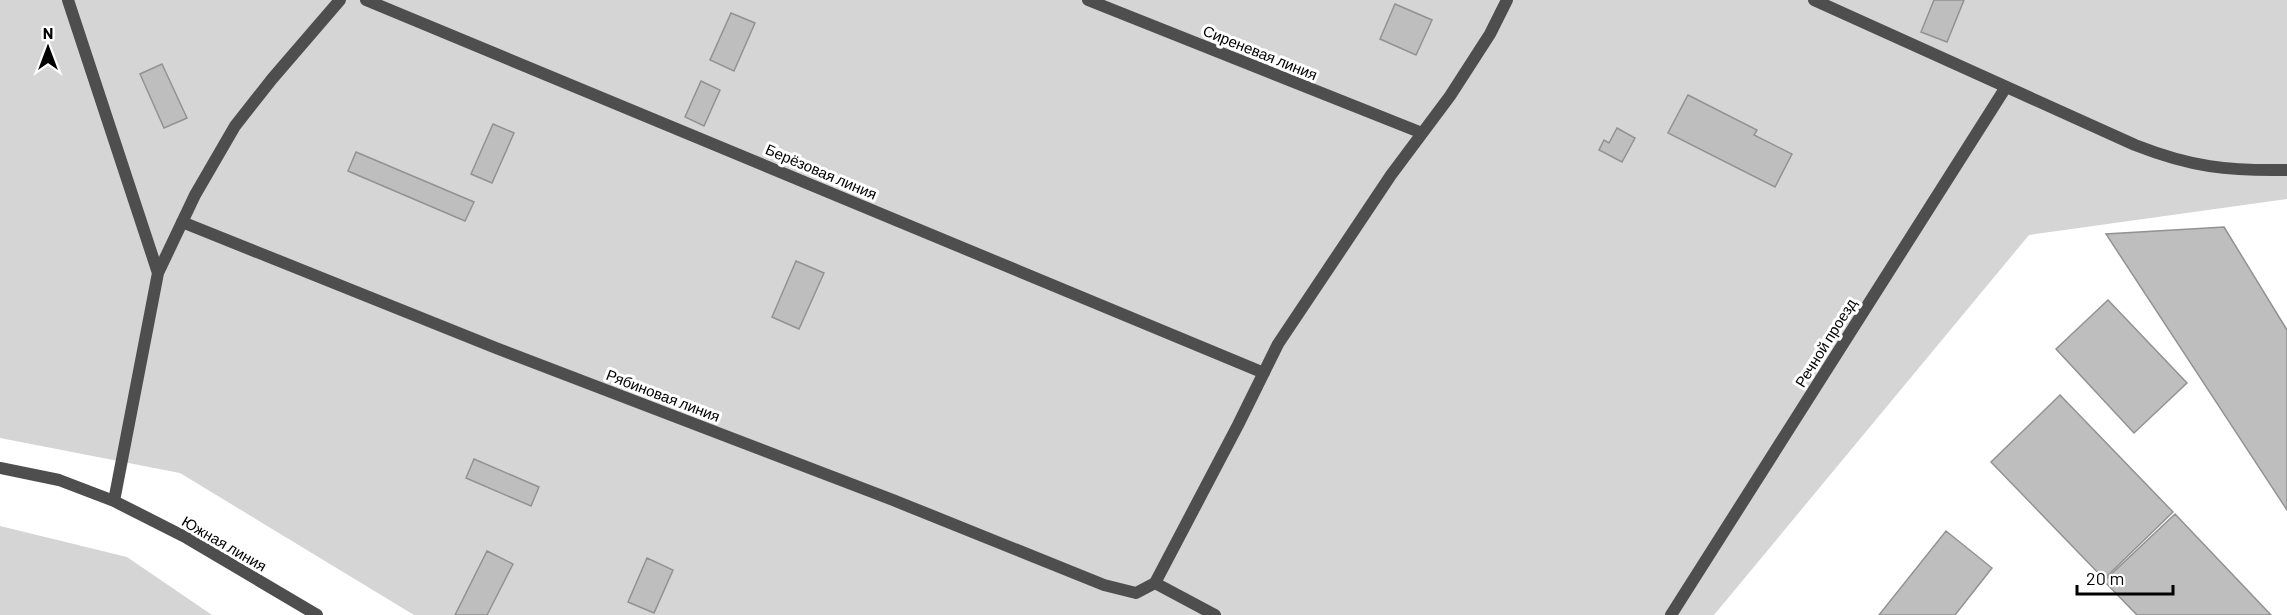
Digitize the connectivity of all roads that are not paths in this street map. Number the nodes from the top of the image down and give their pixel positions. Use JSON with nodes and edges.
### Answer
{"nodes":[{"id":1,"x":68,"y":0,"type":"edge"},
{"id":2,"x":340,"y":0,"type":"edge"},
{"id":3,"x":366,"y":0,"type":"edge"},
{"id":4,"x":1088,"y":0,"type":"edge"},
{"id":5,"x":1507,"y":0,"type":"edge"},
{"id":6,"x":1814,"y":0,"type":"edge"},
{"id":7,"x":2006,"y":87,"type":"junction"},
{"id":8,"x":1422,"y":133,"type":"junction"},
{"id":9,"x":2287,"y":170,"type":"edge"},
{"id":10,"x":182,"y":222,"type":"junction"},
{"id":11,"x":158,"y":273,"type":"junction"},
{"id":12,"x":1264,"y":372,"type":"junction"},
{"id":13,"x":0,"y":468,"type":"edge"},
{"id":14,"x":114,"y":501,"type":"junction"},
{"id":15,"x":1155,"y":583,"type":"junction"},
{"id":16,"x":317,"y":615,"type":"edge"},
{"id":17,"x":1215,"y":615,"type":"edge"},
{"id":18,"x":1671,"y":615,"type":"edge"}],
"edges":[{"from":1,"to":11,"type":"street"},
{"from":2,"to":10,"type":"street"},
{"from":3,"to":12,"type":"street","name":"Берёзовая линия"},
{"from":4,"to":8,"type":"street","name":"Сиреневая линия"},
{"from":5,"to":8,"type":"street"},
{"from":6,"to":7,"type":"street"},
{"from":7,"to":9,"type":"street"},
{"from":7,"to":18,"type":"street","name":"Речной проезд"},
{"from":8,"to":12,"type":"street"},
{"from":10,"to":11,"type":"street"},
{"from":10,"to":15,"type":"street","name":"Рябиновая линия"},
{"from":11,"to":14,"type":"street"},
{"from":12,"to":15,"type":"street"},
{"from":13,"to":14,"type":"street","name":"Южная линия"},
{"from":14,"to":16,"type":"street","name":"Южная линия"},
{"from":15,"to":17,"type":"street"}]}
